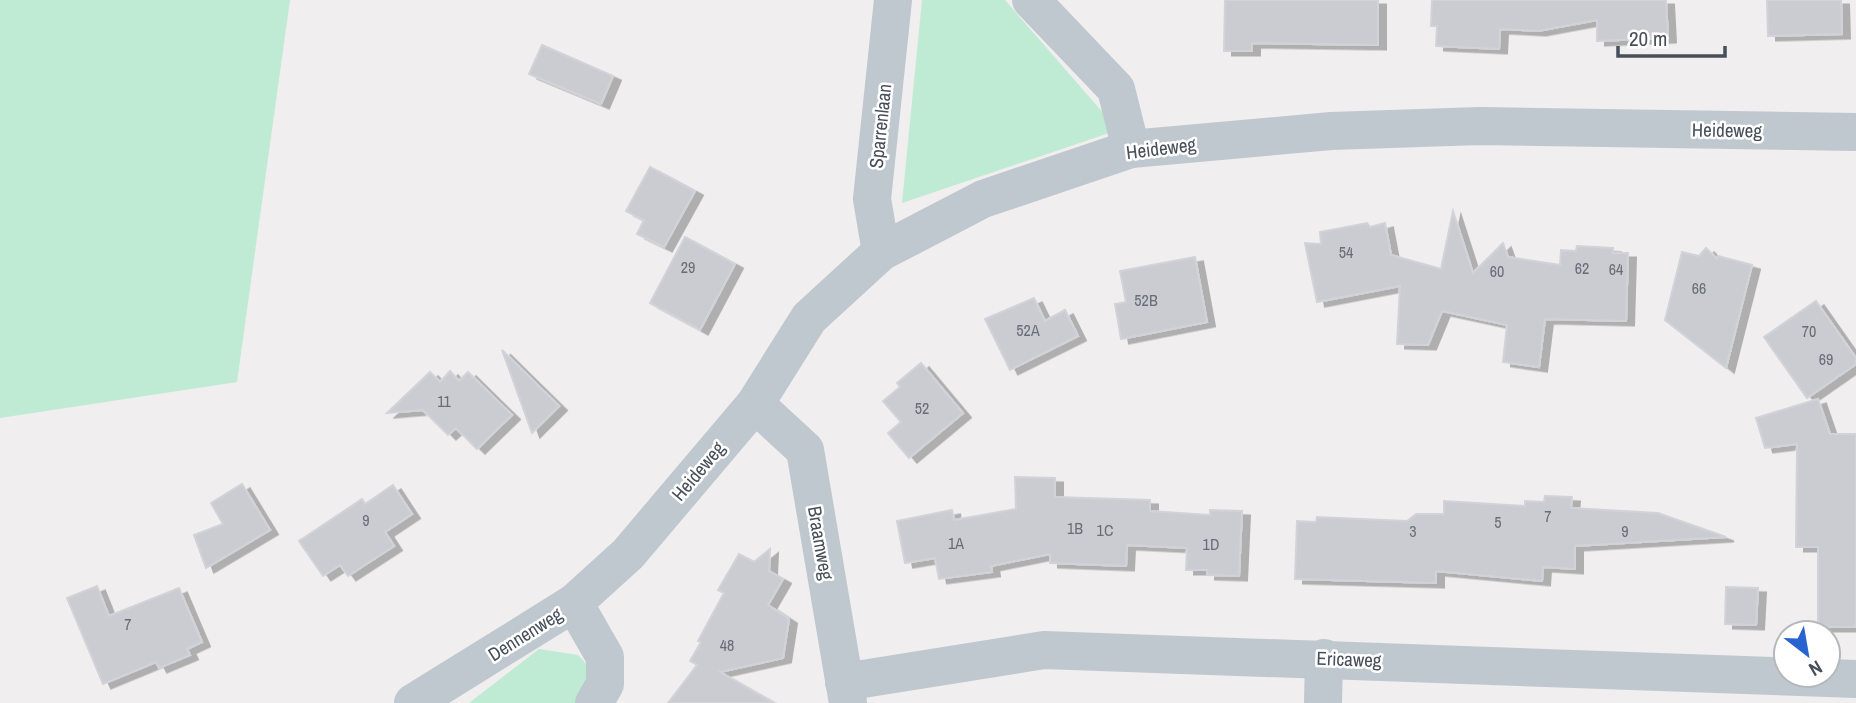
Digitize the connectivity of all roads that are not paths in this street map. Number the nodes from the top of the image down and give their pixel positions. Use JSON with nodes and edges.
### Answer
{"nodes":[{"id":1,"x":893,"y":0,"type":"edge"},
{"id":2,"x":1031,"y":0,"type":"edge"},
{"id":3,"x":1856,"y":132,"type":"edge"},
{"id":4,"x":1131,"y":149,"type":"junction"},
{"id":5,"x":881,"y":252,"type":"junction"},
{"id":6,"x":755,"y":404,"type":"junction"},
{"id":7,"x":628,"y":554,"type":"joint"},
{"id":8,"x":574,"y":603,"type":"junction"},
{"id":9,"x":1324,"y":658,"type":"junction"},
{"id":10,"x":1856,"y":679,"type":"edge"},
{"id":11,"x":846,"y":693,"type":"edge"},
{"id":12,"x":413,"y":703,"type":"edge"},
{"id":13,"x":594,"y":703,"type":"edge"},
{"id":14,"x":1323,"y":703,"type":"edge"}],
"edges":[{"from":1,"to":5,"type":"street","name":"Sparrenlaan"},
{"from":2,"to":4,"type":"street"},
{"from":3,"to":4,"type":"street","name":"Heideweg"},
{"from":4,"to":5,"type":"street","name":"Heideweg"},
{"from":5,"to":6,"type":"street","name":"Heideweg"},
{"from":6,"to":7,"type":"street","name":"Heideweg"},
{"from":6,"to":11,"type":"street","name":"Braamweg"},
{"from":7,"to":8,"type":"street","name":"Dennenweg"},
{"from":8,"to":12,"type":"street","name":"Dennenweg"},
{"from":8,"to":13,"type":"street"},
{"from":9,"to":10,"type":"street","name":"Ericaweg"},
{"from":9,"to":11,"type":"street","name":"Ericaweg"},
{"from":9,"to":14,"type":"street"}]}
